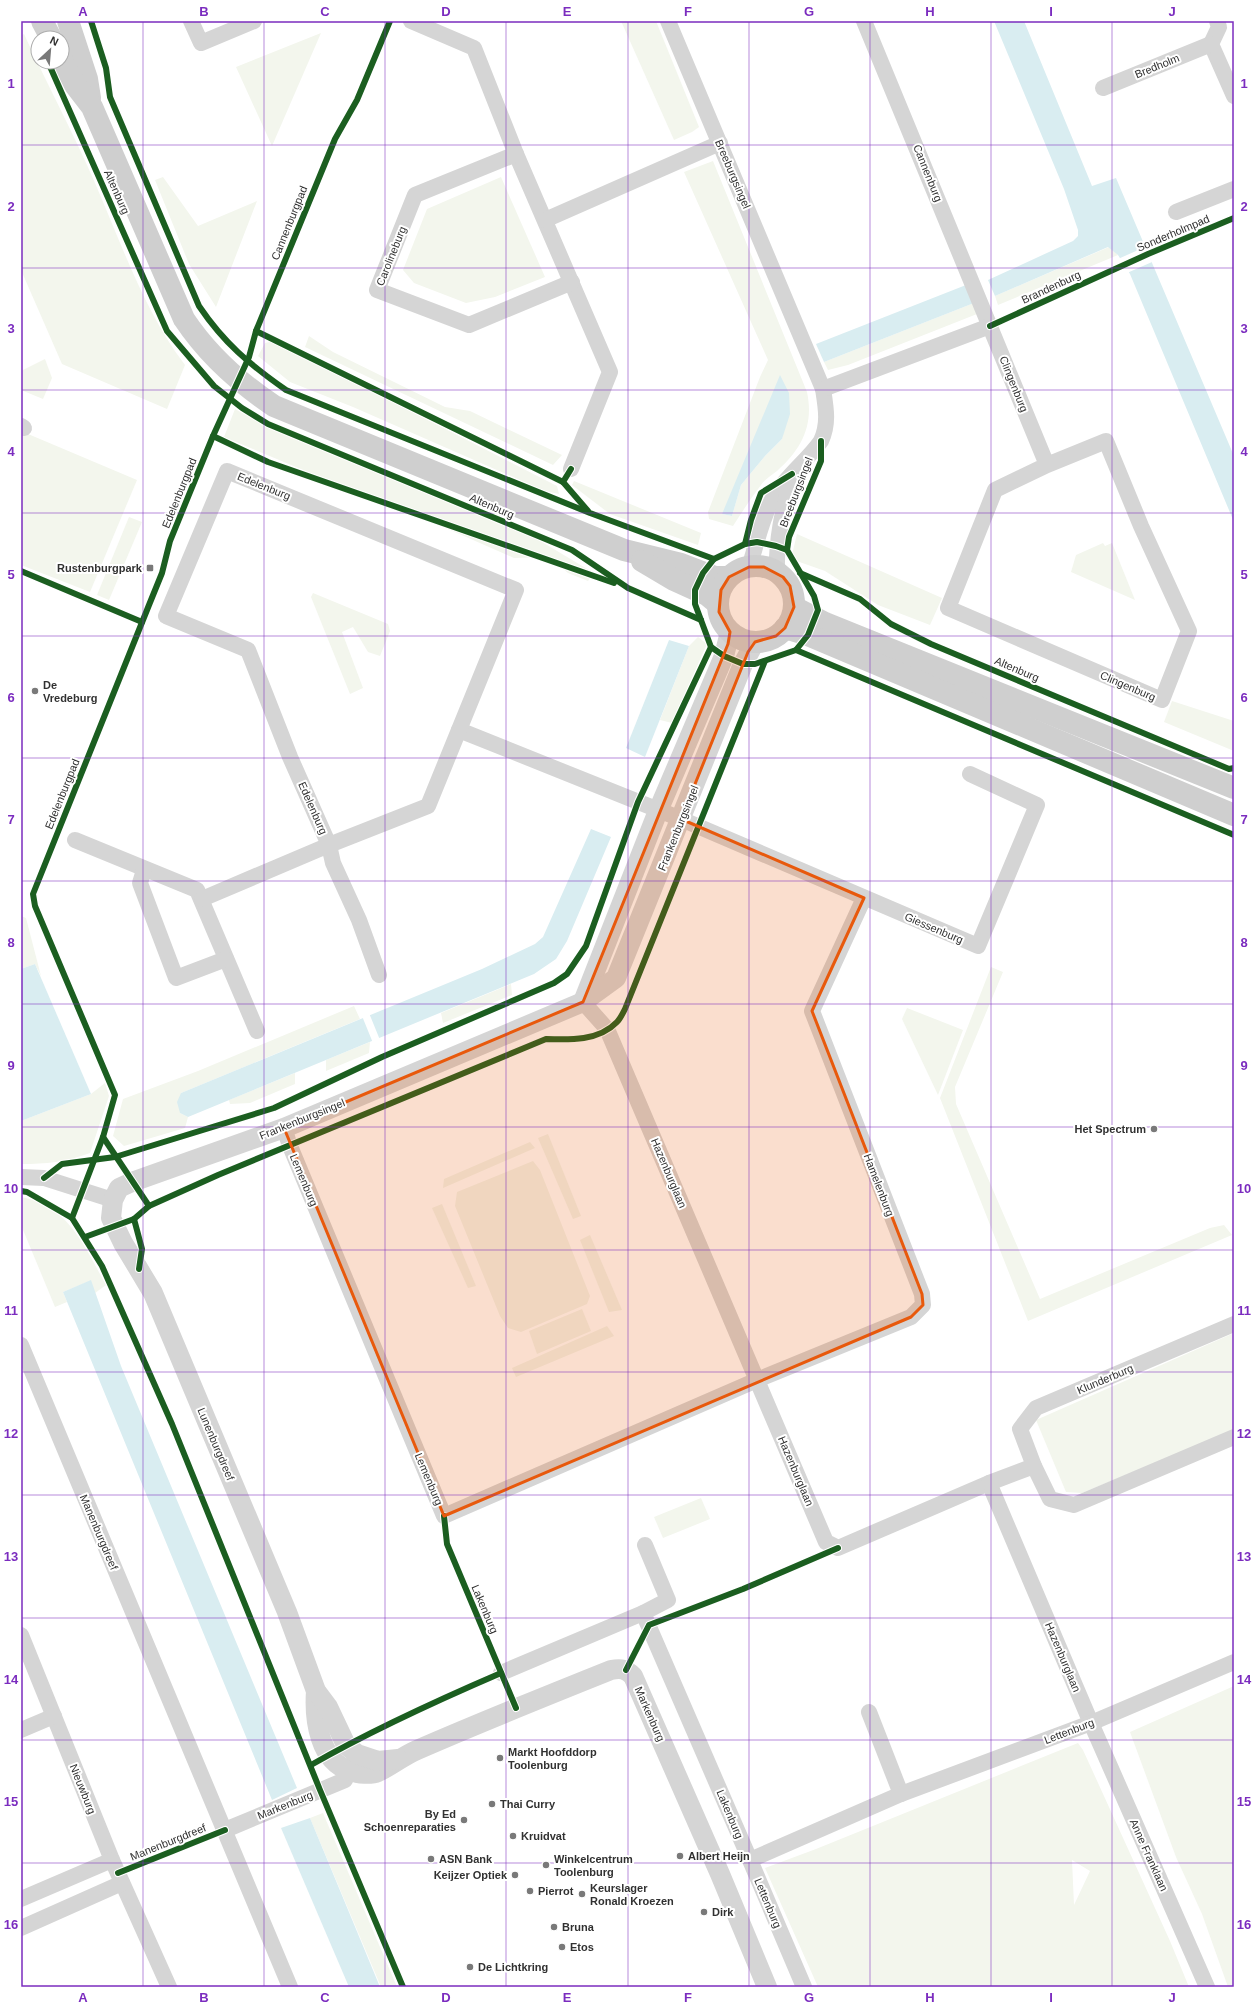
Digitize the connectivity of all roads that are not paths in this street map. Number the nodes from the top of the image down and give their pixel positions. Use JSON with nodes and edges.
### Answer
{"nodes":[{"id":1,"x":42,"y":21,"type":"edge"},
{"id":2,"x":68,"y":21,"type":"edge"},
{"id":3,"x":191,"y":21,"type":"edge"},
{"id":4,"x":254,"y":21,"type":"edge"},
{"id":5,"x":411,"y":21,"type":"edge"},
{"id":6,"x":668,"y":21,"type":"edge"},
{"id":7,"x":864,"y":21,"type":"edge"},
{"id":8,"x":1217,"y":21,"type":"edge"},
{"id":9,"x":47,"y":30,"type":"edge"},
{"id":10,"x":1211,"y":44,"type":"junction"},
{"id":11,"x":67,"y":70,"type":"edge"},
{"id":12,"x":1103,"y":88,"type":"dead end"},
{"id":13,"x":1234,"y":96,"type":"edge"},
{"id":14,"x":92,"y":107,"type":"junction"},
{"id":15,"x":720,"y":143,"type":"junction"},
{"id":16,"x":516,"y":154,"type":"junction"},
{"id":17,"x":1234,"y":189,"type":"edge"},
{"id":18,"x":1176,"y":212,"type":"dead end"},
{"id":19,"x":545,"y":220,"type":"junction"},
{"id":20,"x":572,"y":282,"type":"junction"},
{"id":21,"x":990,"y":326,"type":"junction"},
{"id":22,"x":823,"y":389,"type":"junction"},
{"id":23,"x":1047,"y":465,"type":"junction"},
{"id":24,"x":571,"y":469,"type":"dead end"},
{"id":25,"x":792,"y":474,"type":"junction"},
{"id":26,"x":624,"y":550,"type":"junction"},
{"id":27,"x":748,"y":567,"type":"junction"},
{"id":28,"x":777,"y":572,"type":"junction"},
{"id":29,"x":729,"y":577,"type":"junction"},
{"id":30,"x":718,"y":604,"type":"junction"},
{"id":31,"x":794,"y":607,"type":"junction"},
{"id":32,"x":785,"y":628,"type":"junction"},
{"id":33,"x":730,"y":632,"type":"junction"},
{"id":34,"x":755,"y":642,"type":"junction"},
{"id":35,"x":459,"y":730,"type":"junction"},
{"id":36,"x":970,"y":774,"type":"dead end"},
{"id":37,"x":1234,"y":788,"type":"edge"},
{"id":38,"x":658,"y":811,"type":"junction"},
{"id":39,"x":1234,"y":815,"type":"edge"},
{"id":40,"x":681,"y":819,"type":"junction"},
{"id":41,"x":75,"y":840,"type":"dead end"},
{"id":42,"x":329,"y":844,"type":"junction"},
{"id":43,"x":144,"y":870,"type":"junction"},
{"id":44,"x":864,"y":898,"type":"junction"},
{"id":45,"x":202,"y":899,"type":"junction"},
{"id":46,"x":226,"y":958,"type":"junction"},
{"id":47,"x":379,"y":975,"type":"dead end"},
{"id":48,"x":584,"y":1002,"type":"junction"},
{"id":49,"x":257,"y":1031,"type":"dead end"},
{"id":50,"x":284,"y":1128,"type":"junction"},
{"id":51,"x":21,"y":1177,"type":"edge"},
{"id":52,"x":113,"y":1200,"type":"junction"},
{"id":53,"x":1234,"y":1324,"type":"edge"},
{"id":54,"x":21,"y":1344,"type":"edge"},
{"id":55,"x":757,"y":1380,"type":"junction"},
{"id":56,"x":1234,"y":1437,"type":"edge"},
{"id":57,"x":1034,"y":1466,"type":"junction"},
{"id":58,"x":989,"y":1483,"type":"junction"},
{"id":59,"x":645,"y":1545,"type":"dead end"},
{"id":60,"x":643,"y":1613,"type":"junction"},
{"id":61,"x":21,"y":1635,"type":"edge"},
{"id":62,"x":1234,"y":1662,"type":"edge"},
{"id":63,"x":501,"y":1673,"type":"dead end"},
{"id":64,"x":870,"y":1712,"type":"dead end"},
{"id":65,"x":54,"y":1716,"type":"junction"},
{"id":66,"x":1091,"y":1723,"type":"junction"},
{"id":67,"x":21,"y":1730,"type":"edge"},
{"id":68,"x":351,"y":1769,"type":"junction"},
{"id":69,"x":901,"y":1794,"type":"junction"},
{"id":70,"x":225,"y":1830,"type":"junction"},
{"id":71,"x":112,"y":1860,"type":"junction"},
{"id":72,"x":750,"y":1860,"type":"junction"},
{"id":73,"x":122,"y":1883,"type":"junction"},
{"id":74,"x":21,"y":1900,"type":"edge"},
{"id":75,"x":21,"y":1928,"type":"edge"},
{"id":76,"x":168,"y":1987,"type":"edge"},
{"id":77,"x":290,"y":1987,"type":"edge"},
{"id":78,"x":766,"y":1987,"type":"edge"},
{"id":79,"x":804,"y":1987,"type":"edge"},
{"id":80,"x":1207,"y":1987,"type":"edge"}],
"edges":[{"from":1,"to":9,"type":"main road"},
{"from":2,"to":14,"type":"main road","name":"Altenburg"},
{"from":3,"to":4,"type":"street"},
{"from":5,"to":16,"type":"street"},
{"from":6,"to":15,"type":"street","name":"Breeburgsingel"},
{"from":7,"to":21,"type":"street","name":"Cannenburg"},
{"from":8,"to":10,"type":"street"},
{"from":10,"to":12,"type":"street","name":"Bredholm"},
{"from":10,"to":13,"type":"street"},
{"from":11,"to":14,"type":"main road","name":"Altenburg"},
{"from":14,"to":26,"type":"main road","name":"Altenburg"},
{"from":15,"to":19,"type":"street"},
{"from":15,"to":22,"type":"street","name":"Breeburgsingel"},
{"from":16,"to":19,"type":"street"},
{"from":16,"to":20,"type":"street","name":"Carolineburg"},
{"from":17,"to":18,"type":"street"},
{"from":19,"to":20,"type":"street"},
{"from":20,"to":24,"type":"street"},
{"from":21,"to":22,"type":"street"},
{"from":21,"to":23,"type":"street","name":"Clingenburg"},
{"from":22,"to":25,"type":"street","name":"Breeburgsingel"},
{"from":23,"to":23,"type":"street","name":"Clingenburg"},
{"from":25,"to":27,"type":"street","name":"Breeburgsingel"},
{"from":25,"to":28,"type":"street","name":"Breeburgsingel"},
{"from":26,"to":29,"type":"main road","name":"Altenburg"},
{"from":26,"to":30,"type":"main road","name":"Altenburg"},
{"from":27,"to":28,"type":"main road"},
{"from":27,"to":29,"type":"main road"},
{"from":28,"to":31,"type":"main road"},
{"from":29,"to":30,"type":"main road"},
{"from":30,"to":33,"type":"main road"},
{"from":31,"to":32,"type":"main road"},
{"from":31,"to":37,"type":"main road"},
{"from":32,"to":34,"type":"main road"},
{"from":32,"to":39,"type":"main road"},
{"from":33,"to":34,"type":"main road"},
{"from":33,"to":38,"type":"street"},
{"from":34,"to":40,"type":"street","name":"Frankenburgsingel"},
{"from":35,"to":38,"type":"street"},
{"from":35,"to":42,"type":"street","name":"Edelenburg"},
{"from":35,"to":42,"type":"street","name":"Edelenburg"},
{"from":36,"to":44,"type":"street","name":"Giessenburg"},
{"from":38,"to":40,"type":"street","name":"Giessenburg"},
{"from":38,"to":48,"type":"street"},
{"from":40,"to":44,"type":"street","name":"Giessenburg"},
{"from":40,"to":48,"type":"street","name":"Frankenburgsingel"},
{"from":41,"to":43,"type":"street"},
{"from":42,"to":45,"type":"street","name":"Edelenburg"},
{"from":42,"to":47,"type":"street","name":"Edelenburg"},
{"from":43,"to":45,"type":"street"},
{"from":43,"to":46,"type":"street"},
{"from":44,"to":55,"type":"street","name":"Hamelenburg"},
{"from":45,"to":46,"type":"street"},
{"from":46,"to":49,"type":"street"},
{"from":48,"to":50,"type":"street","name":"Frankenburgsingel"},
{"from":48,"to":55,"type":"street","name":"Hazenburglaan"},
{"from":50,"to":52,"type":"street","name":"Frankenburgsingel"},
{"from":50,"to":55,"type":"street","name":"Lemenburg"},
{"from":51,"to":52,"type":"street"},
{"from":52,"to":68,"type":"street","name":"Lunenburgdreef"},
{"from":53,"to":57,"type":"street","name":"Klunderburg"},
{"from":54,"to":70,"type":"street","name":"Manenburgdreef"},
{"from":55,"to":58,"type":"street","name":"Hazenburglaan"},
{"from":56,"to":57,"type":"street","name":"Klunderburg"},
{"from":57,"to":58,"type":"street"},
{"from":58,"to":66,"type":"street","name":"Hazenburglaan"},
{"from":59,"to":60,"type":"street"},
{"from":60,"to":63,"type":"street"},
{"from":60,"to":72,"type":"street","name":"Lakenburg"},
{"from":61,"to":65,"type":"street","name":"Nieuwburg"},
{"from":62,"to":66,"type":"street","name":"Lettenburg"},
{"from":64,"to":69,"type":"street"},
{"from":65,"to":67,"type":"street"},
{"from":65,"to":71,"type":"street","name":"Nieuwburg"},
{"from":66,"to":69,"type":"street","name":"Lettenburg"},
{"from":66,"to":80,"type":"street","name":"Anne Franklaan"},
{"from":68,"to":70,"type":"street","name":"Markenburg"},
{"from":68,"to":78,"type":"street","name":"Markenburg"},
{"from":69,"to":72,"type":"street","name":"Lettenburg"},
{"from":70,"to":77,"type":"street","name":"Manenburgdreef"},
{"from":71,"to":73,"type":"street","name":"Nieuwburg"},
{"from":71,"to":74,"type":"street"},
{"from":72,"to":79,"type":"street","name":"Lettenburg"},
{"from":73,"to":75,"type":"street"},
{"from":73,"to":76,"type":"street","name":"Nieuwburg"}]}
